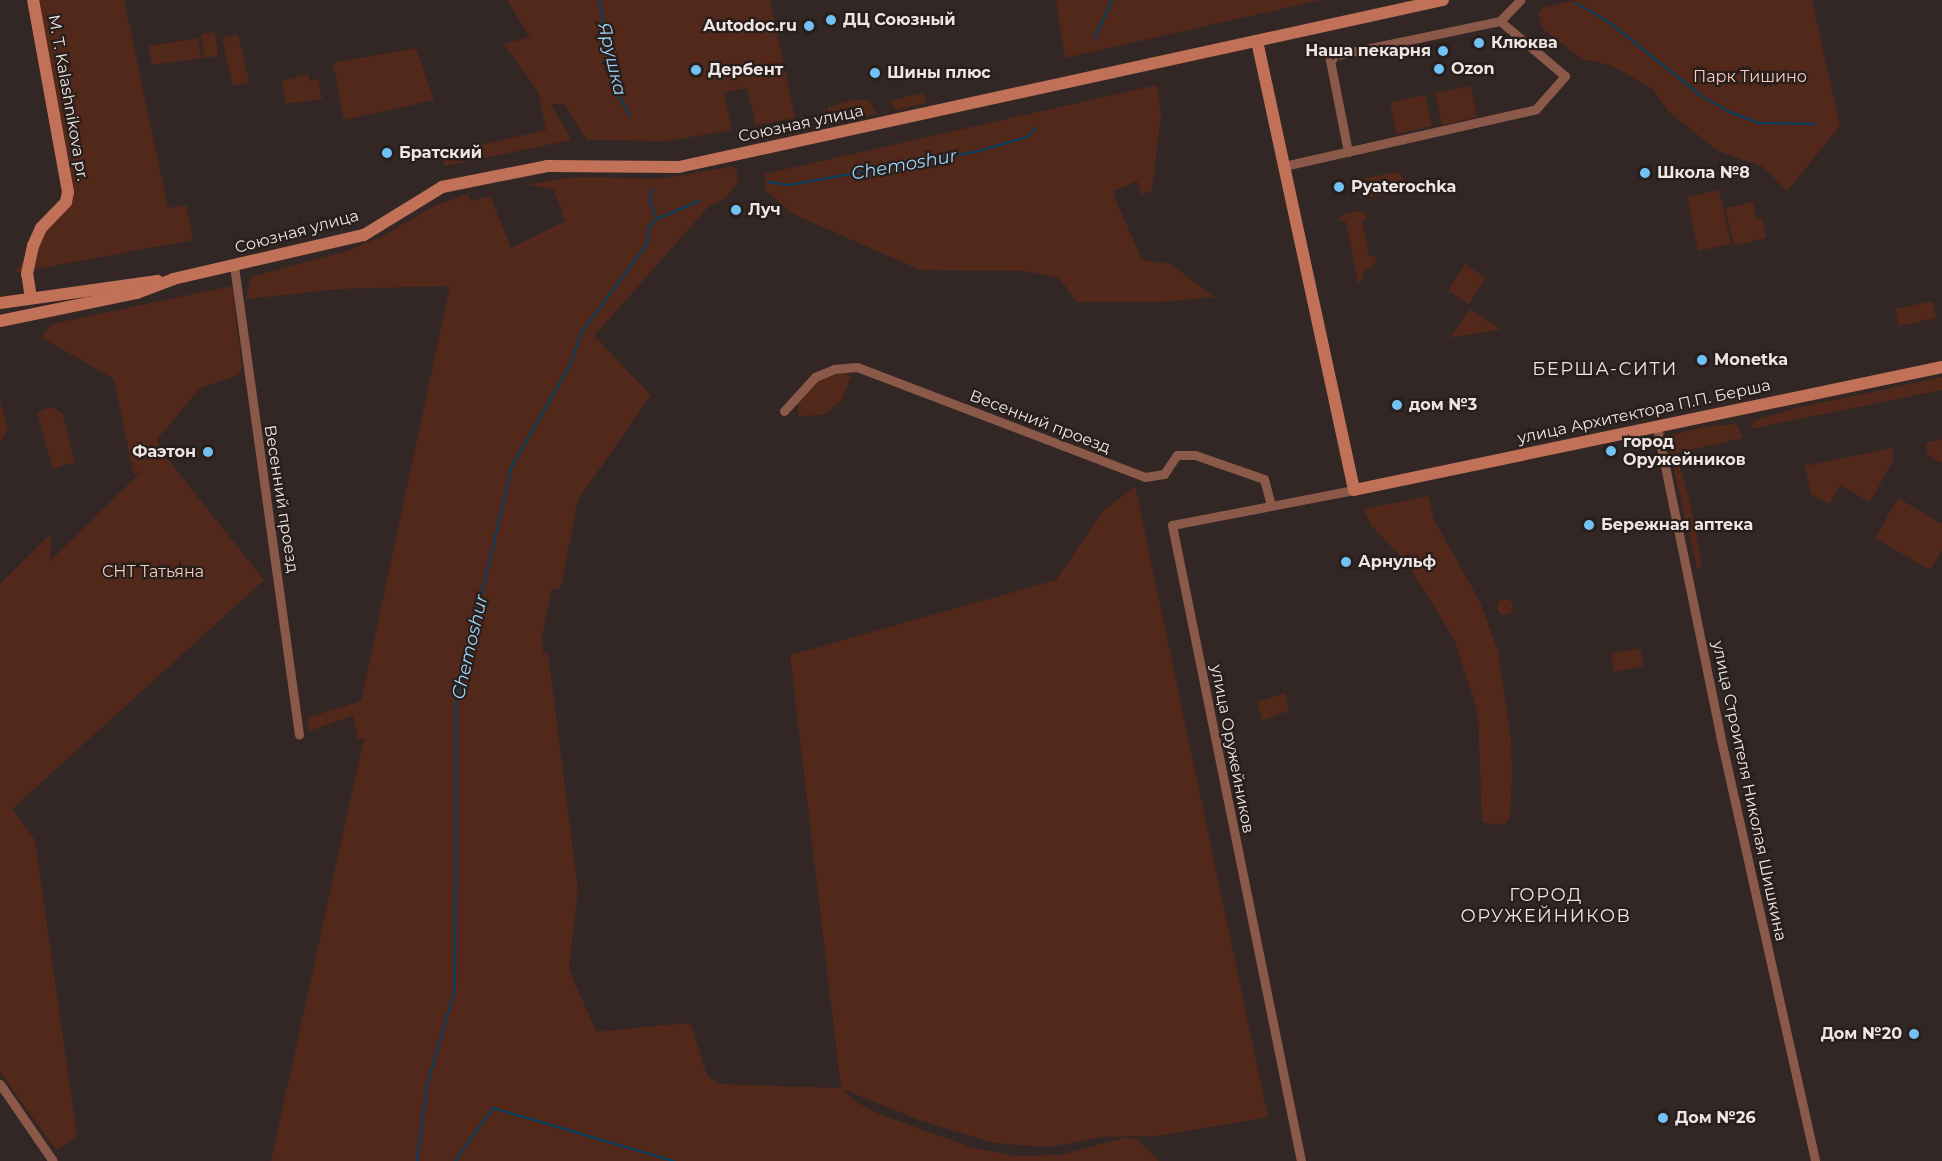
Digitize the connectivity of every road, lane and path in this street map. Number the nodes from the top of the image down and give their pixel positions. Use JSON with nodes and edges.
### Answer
{"nodes":[{"id":1,"x":33,"y":0,"type":"edge"},
{"id":2,"x":1443,"y":0,"type":"edge"},
{"id":3,"x":1520,"y":0,"type":"edge"},
{"id":4,"x":1425,"y":2,"type":"edge"},
{"id":5,"x":1500,"y":21,"type":"junction"},
{"id":6,"x":1257,"y":41,"type":"junction"},
{"id":7,"x":1348,"y":152,"type":"junction"},
{"id":8,"x":1284,"y":166,"type":"junction"},
{"id":9,"x":234,"y":266,"type":"junction"},
{"id":10,"x":136,"y":288,"type":"junction"},
{"id":11,"x":31,"y":298,"type":"junction"},
{"id":12,"x":0,"y":303,"type":"edge"},
{"id":13,"x":0,"y":321,"type":"edge"},
{"id":14,"x":1942,"y":367,"type":"edge"},
{"id":15,"x":784,"y":411,"type":"dead end"},
{"id":16,"x":1657,"y":427,"type":"junction"},
{"id":17,"x":1354,"y":490,"type":"junction"},
{"id":18,"x":1271,"y":506,"type":"junction"},
{"id":19,"x":299,"y":735,"type":"dead end"},
{"id":20,"x":0,"y":1084,"type":"edge"},
{"id":21,"x":53,"y":1161,"type":"edge"},
{"id":22,"x":1301,"y":1161,"type":"edge"},
{"id":23,"x":1815,"y":1161,"type":"edge"}],
"edges":[{"from":1,"to":11,"type":"main road","name":"M. T. Kalashnikova pr."},
{"from":2,"to":4,"type":"main road","name":"Союзная улица"},
{"from":3,"to":5,"type":"street"},
{"from":4,"to":6,"type":"main road","name":"Союзная улица"},
{"from":5,"to":7,"type":"street"},
{"from":5,"to":7,"type":"street"},
{"from":6,"to":8,"type":"main road"},
{"from":6,"to":9,"type":"main road","name":"Союзная улица"},
{"from":7,"to":8,"type":"street"},
{"from":8,"to":17,"type":"main road"},
{"from":9,"to":10,"type":"main road","name":"Союзная улица"},
{"from":9,"to":19,"type":"street","name":"Весенний проезд"},
{"from":10,"to":11,"type":"main road","name":"Союзная улица"},
{"from":10,"to":13,"type":"main road","name":"Союзная улица"},
{"from":11,"to":12,"type":"main road","name":"Союзная улица"},
{"from":14,"to":16,"type":"main road","name":"улица Архитектора П.П. Берша"},
{"from":15,"to":18,"type":"street","name":"Весенний проезд"},
{"from":16,"to":17,"type":"main road","name":"улица Архитектора П.П. Берша"},
{"from":16,"to":23,"type":"street","name":"улица Строителя Николая Шишкина"},
{"from":17,"to":18,"type":"street","name":"улица Оружейников"},
{"from":18,"to":22,"type":"street","name":"улица Оружейников"},
{"from":20,"to":21,"type":"street"}]}
